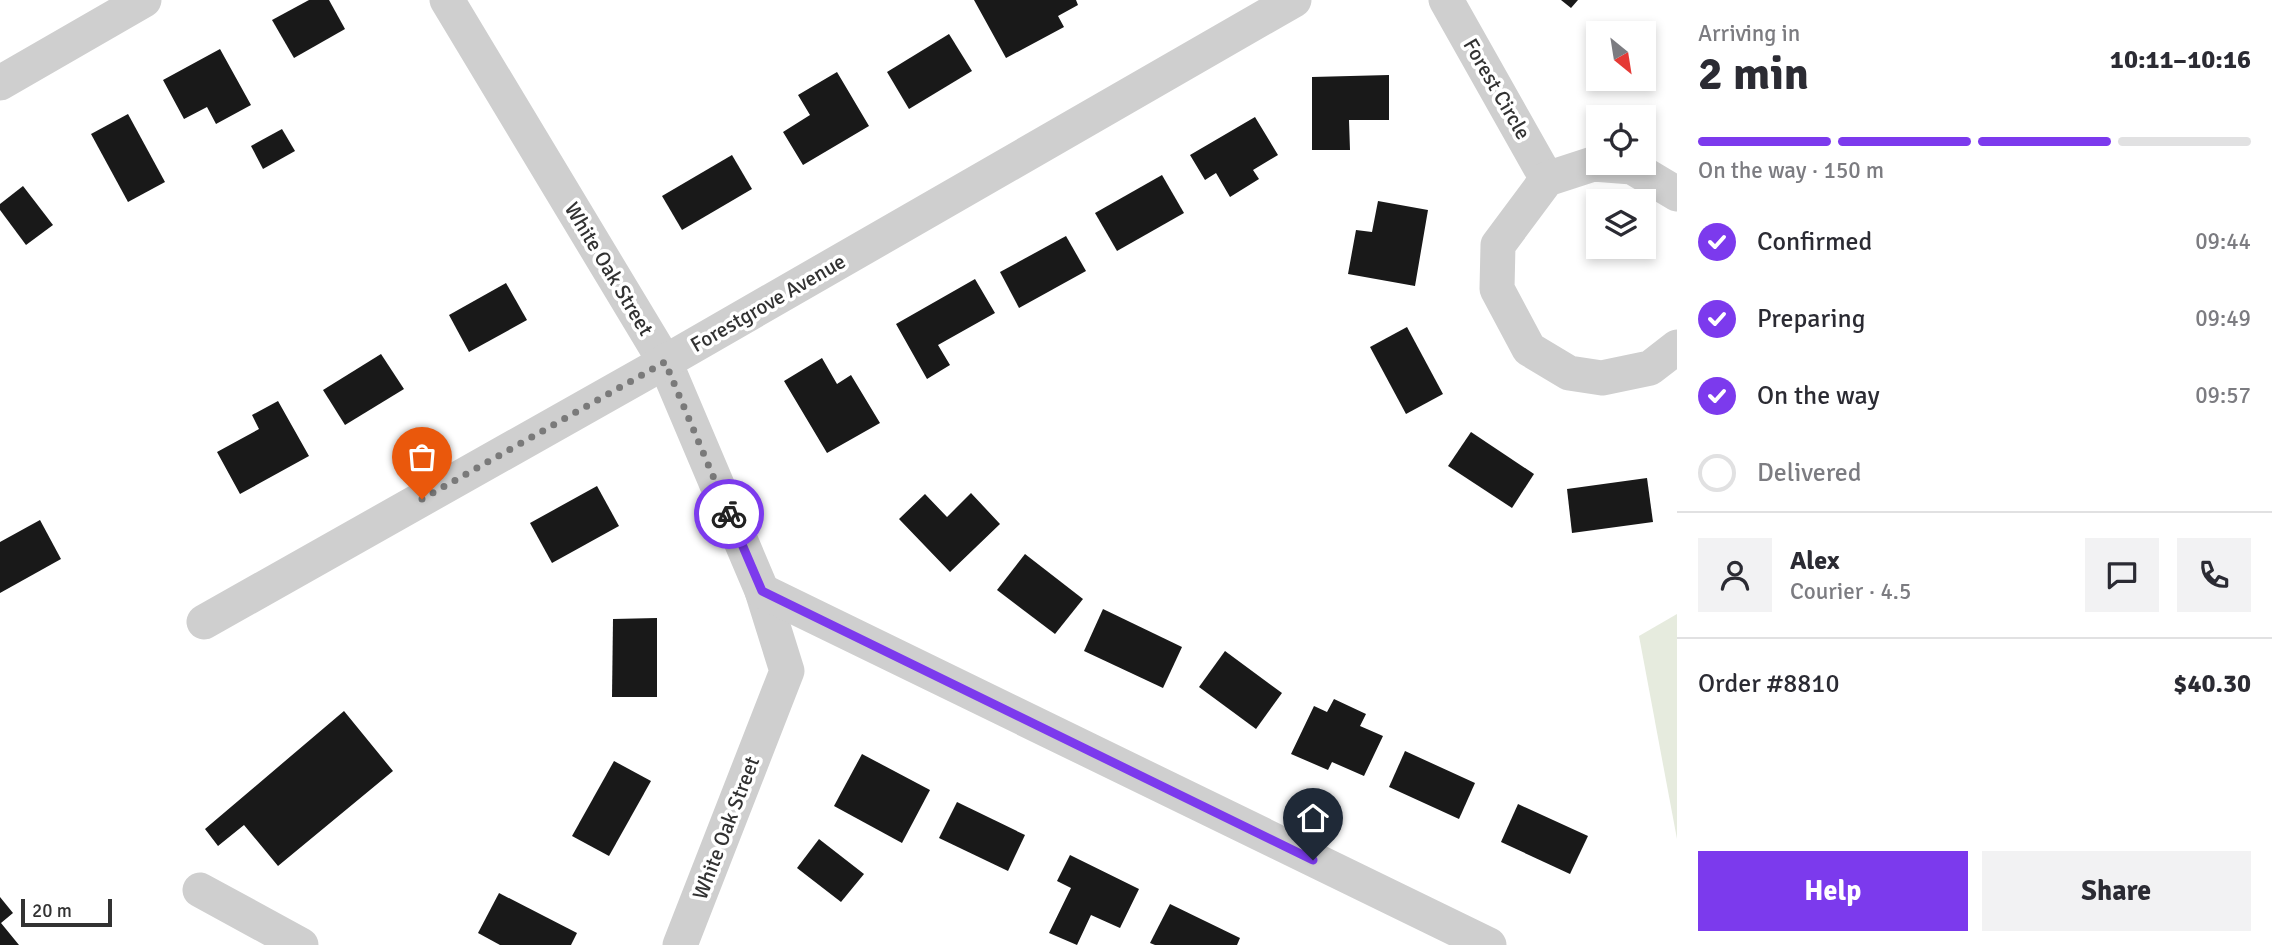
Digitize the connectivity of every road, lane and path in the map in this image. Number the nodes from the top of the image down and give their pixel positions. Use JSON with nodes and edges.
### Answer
{"nodes":[{"id":1,"x":144,"y":0,"type":"edge"},
{"id":2,"x":447,"y":0,"type":"edge"},
{"id":3,"x":1294,"y":0,"type":"edge"},
{"id":4,"x":1446,"y":0,"type":"edge"},
{"id":5,"x":0,"y":83,"type":"edge"},
{"id":6,"x":1548,"y":179,"type":"junction"},
{"id":7,"x":1677,"y":194,"type":"edge"},
{"id":8,"x":1677,"y":347,"type":"edge"},
{"id":9,"x":665,"y":362,"type":"junction"},
{"id":10,"x":762,"y":591,"type":"junction"},
{"id":11,"x":204,"y":622,"type":"dead end"},
{"id":12,"x":200,"y":890,"type":"dead end"},
{"id":13,"x":301,"y":945,"type":"edge"},
{"id":14,"x":680,"y":945,"type":"edge"},
{"id":15,"x":1489,"y":945,"type":"edge"}],
"edges":[{"from":1,"to":5,"type":"street"},
{"from":2,"to":9,"type":"street","name":"White Oak Street"},
{"from":3,"to":9,"type":"street","name":"Forestgrove Avenue"},
{"from":4,"to":6,"type":"street","name":"Forest Circle"},
{"from":6,"to":7,"type":"street"},
{"from":6,"to":8,"type":"street"},
{"from":9,"to":10,"type":"street","name":"White Oak Street"},
{"from":9,"to":11,"type":"street","name":"Forestgrove Avenue"},
{"from":10,"to":14,"type":"street","name":"White Oak Street"},
{"from":10,"to":15,"type":"street"},
{"from":12,"to":13,"type":"street"}]}
